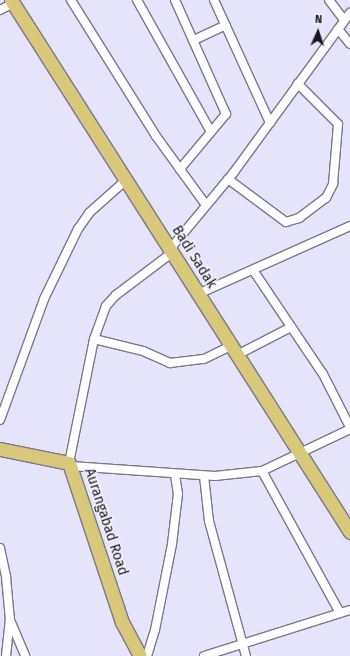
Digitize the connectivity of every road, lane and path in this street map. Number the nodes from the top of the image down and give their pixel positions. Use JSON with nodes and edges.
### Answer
{"nodes":[{"id":1,"x":71,"y":0,"type":"edge"},
{"id":2,"x":137,"y":0,"type":"edge"},
{"id":3,"x":175,"y":0,"type":"edge"},
{"id":4,"x":214,"y":0,"type":"edge"},
{"id":5,"x":329,"y":0,"type":"edge"},
{"id":6,"x":12,"y":1,"type":"edge"},
{"id":7,"x":0,"y":10,"type":"edge"},
{"id":8,"x":350,"y":13,"type":"edge"},
{"id":9,"x":344,"y":20,"type":"junction"},
{"id":10,"x":226,"y":26,"type":"junction"},
{"id":11,"x":338,"y":29,"type":"junction"},
{"id":12,"x":194,"y":40,"type":"junction"},
{"id":13,"x":350,"y":44,"type":"edge"},
{"id":14,"x":298,"y":84,"type":"junction"},
{"id":15,"x":270,"y":123,"type":"junction"},
{"id":16,"x":211,"y":132,"type":"junction"},
{"id":17,"x":180,"y":169,"type":"junction"},
{"id":18,"x":228,"y":179,"type":"junction"},
{"id":19,"x":126,"y":180,"type":"junction"},
{"id":20,"x":206,"y":205,"type":"junction"},
{"id":21,"x":350,"y":226,"type":"edge"},
{"id":22,"x":172,"y":250,"type":"junction"},
{"id":23,"x":253,"y":270,"type":"junction"},
{"id":24,"x":198,"y":294,"type":"junction"},
{"id":25,"x":291,"y":327,"type":"junction"},
{"id":26,"x":94,"y":339,"type":"junction"},
{"id":27,"x":234,"y":350,"type":"junction"},
{"id":28,"x":0,"y":420,"type":"edge"},
{"id":29,"x":350,"y":428,"type":"edge"},
{"id":30,"x":0,"y":448,"type":"edge"},
{"id":31,"x":301,"y":454,"type":"junction"},
{"id":32,"x":70,"y":464,"type":"junction"},
{"id":33,"x":262,"y":471,"type":"junction"},
{"id":34,"x":175,"y":474,"type":"junction"},
{"id":35,"x":204,"y":476,"type":"junction"},
{"id":36,"x":350,"y":532,"type":"edge"},
{"id":37,"x":0,"y":548,"type":"edge"},
{"id":38,"x":350,"y":610,"type":"edge"},
{"id":39,"x":340,"y":613,"type":"junction"},
{"id":40,"x":10,"y":620,"type":"junction"},
{"id":41,"x":241,"y":643,"type":"junction"},
{"id":42,"x":6,"y":656,"type":"edge"},
{"id":43,"x":25,"y":656,"type":"edge"},
{"id":44,"x":140,"y":656,"type":"edge"},
{"id":45,"x":147,"y":656,"type":"edge"},
{"id":46,"x":204,"y":656,"type":"edge"},
{"id":47,"x":246,"y":656,"type":"edge"}],
"edges":[{"from":1,"to":17,"type":"street"},
{"from":2,"to":16,"type":"street"},
{"from":3,"to":12,"type":"street"},
{"from":4,"to":10,"type":"street"},
{"from":5,"to":9,"type":"street"},
{"from":6,"to":7,"type":"street"},
{"from":6,"to":19,"type":"main road","name":"Badi Sadak"},
{"from":8,"to":9,"type":"street"},
{"from":9,"to":11,"type":"street"},
{"from":10,"to":12,"type":"street"},
{"from":10,"to":15,"type":"street"},
{"from":11,"to":13,"type":"street"},
{"from":11,"to":14,"type":"street"},
{"from":12,"to":16,"type":"street"},
{"from":14,"to":15,"type":"street"},
{"from":14,"to":18,"type":"street"},
{"from":15,"to":18,"type":"street"},
{"from":16,"to":17,"type":"street"},
{"from":17,"to":20,"type":"street"},
{"from":18,"to":20,"type":"street"},
{"from":19,"to":22,"type":"main road","name":"Badi Sadak"},
{"from":19,"to":28,"type":"street"},
{"from":20,"to":22,"type":"street"},
{"from":21,"to":23,"type":"street"},
{"from":22,"to":24,"type":"main road","name":"Badi Sadak"},
{"from":22,"to":26,"type":"street"},
{"from":23,"to":24,"type":"street"},
{"from":23,"to":25,"type":"street"},
{"from":24,"to":27,"type":"main road","name":"Badi Sadak"},
{"from":25,"to":27,"type":"street"},
{"from":25,"to":29,"type":"street"},
{"from":26,"to":27,"type":"street"},
{"from":26,"to":32,"type":"street"},
{"from":27,"to":31,"type":"main road","name":"Badi Sadak"},
{"from":29,"to":31,"type":"street"},
{"from":30,"to":32,"type":"main road","name":"Aurangabad Road"},
{"from":31,"to":33,"type":"street"},
{"from":31,"to":36,"type":"main road","name":"Badi Sadak"},
{"from":32,"to":34,"type":"street"},
{"from":32,"to":44,"type":"main road","name":"Aurangabad Road"},
{"from":33,"to":35,"type":"street"},
{"from":33,"to":39,"type":"street"},
{"from":34,"to":35,"type":"street"},
{"from":34,"to":45,"type":"street"},
{"from":35,"to":41,"type":"street"},
{"from":37,"to":40,"type":"street"},
{"from":38,"to":39,"type":"street"},
{"from":39,"to":41,"type":"street"},
{"from":40,"to":42,"type":"street"},
{"from":40,"to":43,"type":"street"},
{"from":41,"to":46,"type":"street"},
{"from":41,"to":47,"type":"street"}]}
